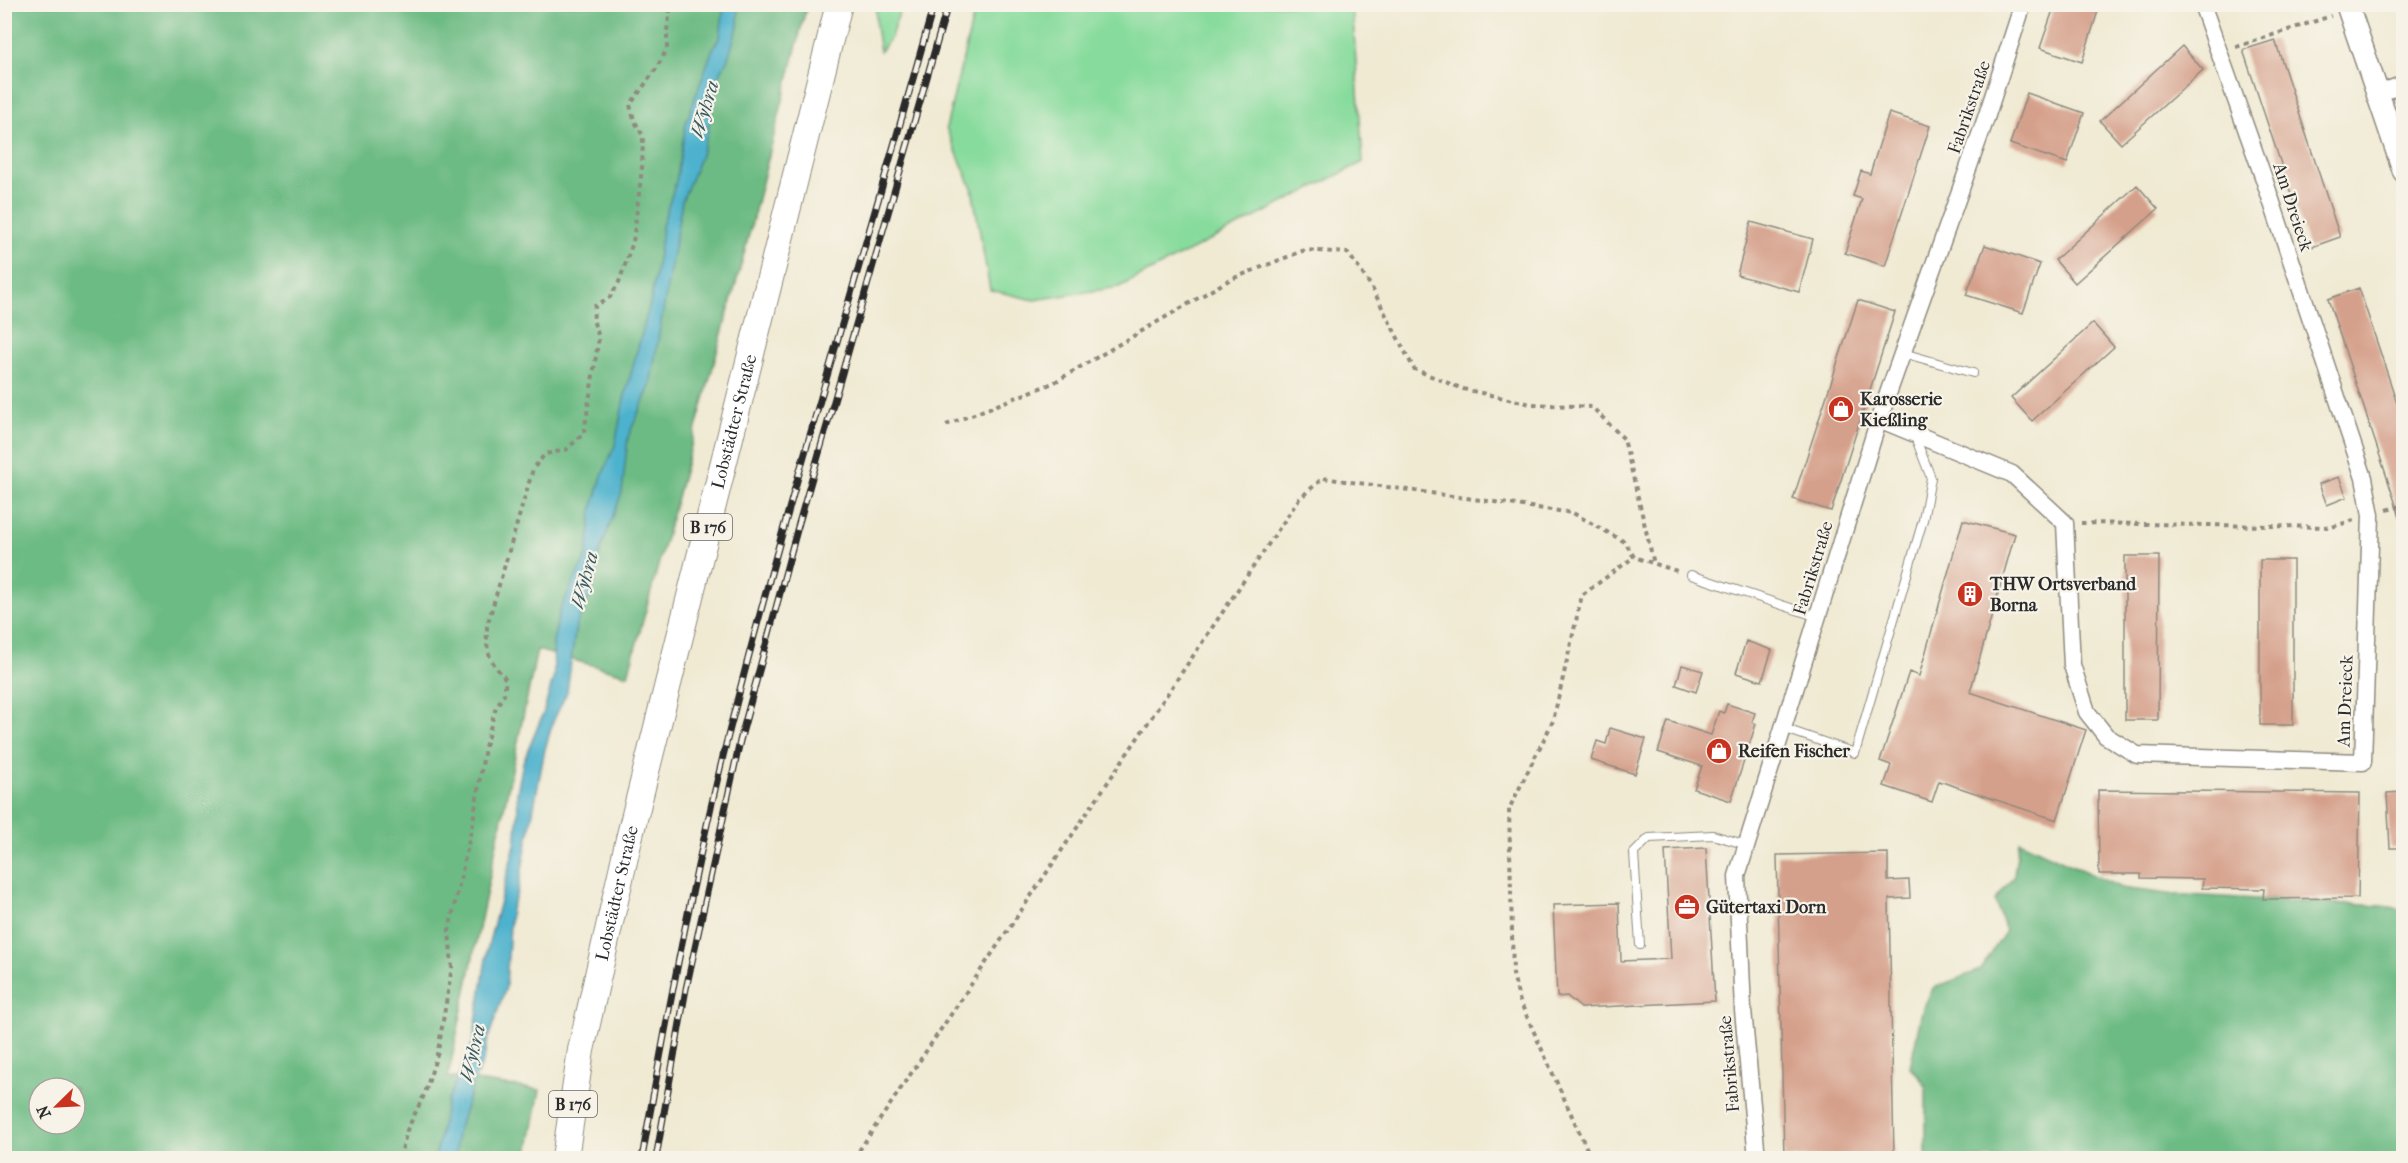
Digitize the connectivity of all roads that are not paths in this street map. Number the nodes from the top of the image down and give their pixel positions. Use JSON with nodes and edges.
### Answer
{"nodes":[{"id":1,"x":839,"y":4,"type":"edge"},
{"id":2,"x":2023,"y":4,"type":"edge"},
{"id":3,"x":2202,"y":4,"type":"edge"},
{"id":4,"x":2348,"y":7,"type":"edge"},
{"id":5,"x":2403,"y":84,"type":"edge"},
{"id":6,"x":2377,"y":94,"type":"junction"},
{"id":7,"x":2403,"y":171,"type":"edge"},
{"id":8,"x":1903,"y":353,"type":"junction"},
{"id":9,"x":1973,"y":373,"type":"dead end"},
{"id":10,"x":1879,"y":419,"type":"junction"},
{"id":11,"x":1914,"y":433,"type":"junction"},
{"id":12,"x":1691,"y":575,"type":"road end"},
{"id":13,"x":1818,"y":617,"type":"junction"},
{"id":14,"x":1783,"y":728,"type":"junction"},
{"id":15,"x":1747,"y":845,"type":"junction"},
{"id":16,"x":1640,"y":945,"type":"dead end"},
{"id":17,"x":565,"y":1158,"type":"edge"},
{"id":18,"x":1757,"y":1158,"type":"edge"}],
"edges":[{"from":1,"to":17,"type":"main road","name":"Lobstädter Straße","number":"B 176"},
{"from":2,"to":8,"type":"street","name":"Fabrikstraße"},
{"from":3,"to":11,"type":"street","name":"Am Dreieck"},
{"from":4,"to":6,"type":"main road"},
{"from":5,"to":6,"type":"street"},
{"from":6,"to":7,"type":"main road"},
{"from":8,"to":9,"type":"lane"},
{"from":8,"to":10,"type":"street","name":"Fabrikstraße"},
{"from":10,"to":11,"type":"street"},
{"from":10,"to":13,"type":"street","name":"Fabrikstraße"},
{"from":11,"to":14,"type":"lane"},
{"from":12,"to":13,"type":"lane"},
{"from":13,"to":14,"type":"street","name":"Fabrikstraße"},
{"from":14,"to":15,"type":"street","name":"Fabrikstraße"},
{"from":15,"to":16,"type":"lane"},
{"from":15,"to":18,"type":"street","name":"Fabrikstraße"}]}
